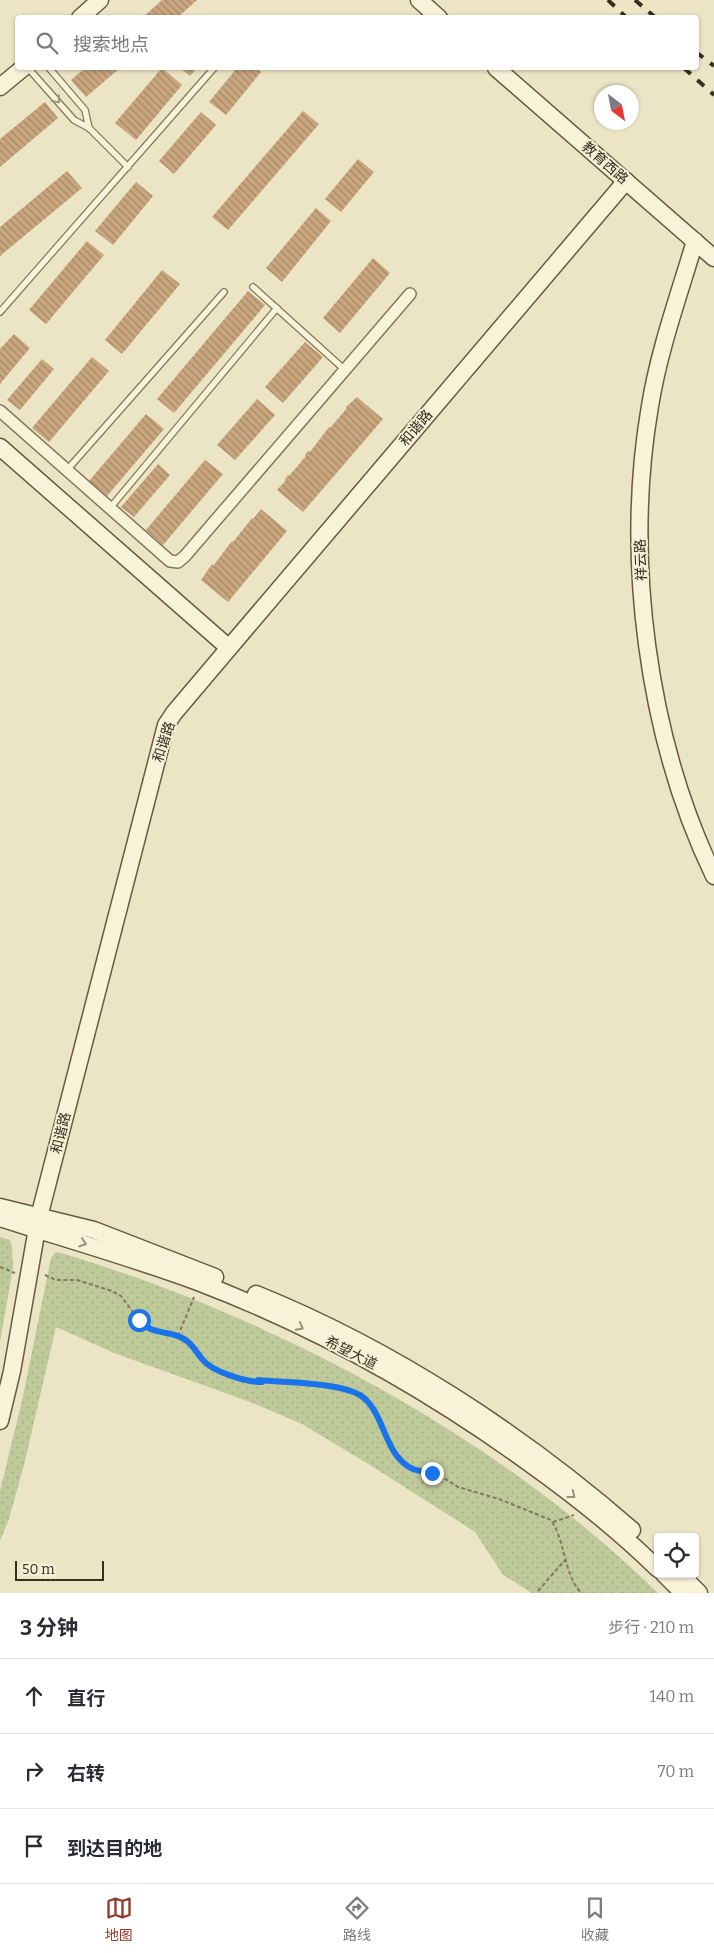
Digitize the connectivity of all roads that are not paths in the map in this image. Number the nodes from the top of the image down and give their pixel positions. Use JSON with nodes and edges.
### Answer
{"nodes":[{"id":1,"x":100,"y":0,"type":"edge"},
{"id":2,"x":419,"y":0,"type":"edge"},
{"id":3,"x":83,"y":15,"type":"edge"},
{"id":4,"x":436,"y":15,"type":"edge"},
{"id":5,"x":21,"y":70,"type":"edge"},
{"id":6,"x":30,"y":70,"type":"edge"},
{"id":7,"x":52,"y":70,"type":"edge"},
{"id":8,"x":212,"y":70,"type":"edge"},
{"id":9,"x":498,"y":70,"type":"edge"},
{"id":10,"x":0,"y":88,"type":"edge"},
{"id":11,"x":89,"y":128,"type":"junction"},
{"id":12,"x":128,"y":167,"type":"junction"},
{"id":13,"x":626,"y":181,"type":"junction"},
{"id":14,"x":695,"y":241,"type":"junction"},
{"id":15,"x":712,"y":257,"type":"edge"},
{"id":16,"x":253,"y":287,"type":"dead end"},
{"id":17,"x":224,"y":292,"type":"dead end"},
{"id":18,"x":410,"y":294,"type":"dead end"},
{"id":19,"x":276,"y":308,"type":"junction"},
{"id":20,"x":0,"y":312,"type":"edge"},
{"id":21,"x":345,"y":370,"type":"junction"},
{"id":22,"x":0,"y":411,"type":"edge"},
{"id":23,"x":0,"y":447,"type":"edge"},
{"id":24,"x":67,"y":470,"type":"junction"},
{"id":25,"x":110,"y":508,"type":"junction"},
{"id":26,"x":229,"y":648,"type":"junction"},
{"id":27,"x":714,"y":876,"type":"edge"},
{"id":28,"x":0,"y":1207,"type":"edge"},
{"id":29,"x":0,"y":1218,"type":"edge"},
{"id":30,"x":38,"y":1223,"type":"junction"},
{"id":31,"x":0,"y":1421,"type":"edge"},
{"id":32,"x":654,"y":1550,"type":"edge"},
{"id":33,"x":654,"y":1565,"type":"edge"},
{"id":34,"x":668,"y":1578,"type":"edge"},
{"id":35,"x":684,"y":1578,"type":"edge"},
{"id":36,"x":683,"y":1593,"type":"edge"},
{"id":37,"x":699,"y":1593,"type":"edge"}],
"edges":[{"from":1,"to":3,"type":"street"},
{"from":2,"to":4,"type":"street"},
{"from":5,"to":10,"type":"street"},
{"from":6,"to":11,"type":"lane","one_way":true},
{"from":7,"to":11,"type":"lane"},
{"from":8,"to":12,"type":"lane"},
{"from":9,"to":13,"type":"street","name":"教育西路"},
{"from":11,"to":12,"type":"lane"},
{"from":12,"to":20,"type":"lane"},
{"from":13,"to":14,"type":"street","name":"教育西路"},
{"from":13,"to":26,"type":"street","name":"和谐路"},
{"from":14,"to":15,"type":"street","name":"教育西路"},
{"from":14,"to":27,"type":"street","name":"祥云路"},
{"from":16,"to":19,"type":"lane"},
{"from":17,"to":24,"type":"lane"},
{"from":18,"to":21,"type":"street"},
{"from":19,"to":21,"type":"lane"},
{"from":19,"to":25,"type":"lane"},
{"from":21,"to":25,"type":"street"},
{"from":22,"to":24,"type":"street"},
{"from":23,"to":26,"type":"street"},
{"from":24,"to":25,"type":"street"},
{"from":26,"to":30,"type":"street","name":"和谐路"},
{"from":28,"to":30,"type":"street","name":"希望大道"},
{"from":29,"to":30,"type":"street","name":"希望大道"},
{"from":30,"to":31,"type":"street","name":"和谐路"},
{"from":30,"to":32,"type":"street","name":"希望大道"},
{"from":30,"to":33,"type":"street","name":"希望大道","one_way":true},
{"from":34,"to":36,"type":"street"},
{"from":35,"to":37,"type":"street"}]}
